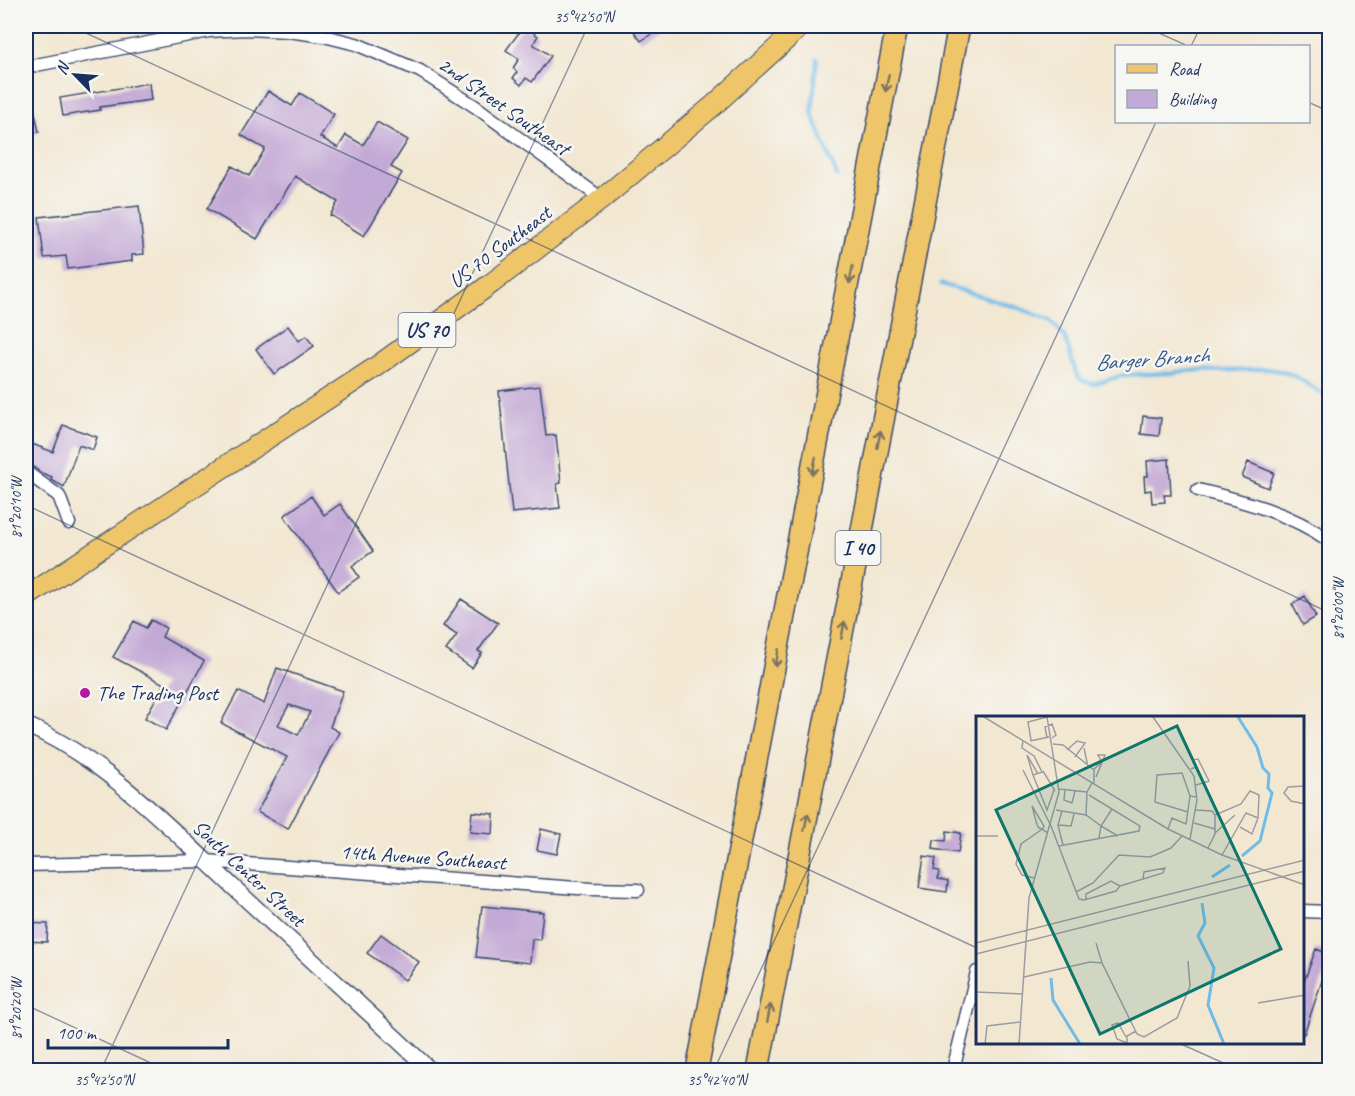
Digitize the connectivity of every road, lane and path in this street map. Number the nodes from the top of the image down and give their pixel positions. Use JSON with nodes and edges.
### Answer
{"nodes":[{"id":1,"x":801,"y":26,"type":"edge"},
{"id":2,"x":897,"y":26,"type":"edge"},
{"id":3,"x":959,"y":26,"type":"edge"},
{"id":4,"x":26,"y":67,"type":"edge"},
{"id":5,"x":602,"y":199,"type":"junction"},
{"id":6,"x":26,"y":472,"type":"edge"},
{"id":7,"x":1198,"y":490,"type":"dead end"},
{"id":8,"x":69,"y":524,"type":"dead end"},
{"id":9,"x":1329,"y":541,"type":"edge"},
{"id":10,"x":26,"y":597,"type":"edge"},
{"id":11,"x":26,"y":725,"type":"edge"},
{"id":12,"x":206,"y":861,"type":"junction"},
{"id":13,"x":26,"y":865,"type":"edge"},
{"id":14,"x":638,"y":890,"type":"dead end"},
{"id":15,"x":1304,"y":911,"type":"edge"},
{"id":16,"x":1329,"y":912,"type":"edge"},
{"id":17,"x":976,"y":976,"type":"edge"},
{"id":18,"x":430,"y":1071,"type":"edge"},
{"id":19,"x":697,"y":1071,"type":"edge"},
{"id":20,"x":758,"y":1071,"type":"edge"},
{"id":21,"x":953,"y":1071,"type":"edge"}],
"edges":[{"from":1,"to":5,"type":"main road","name":"US 70 Southeast","number":"US 70"},
{"from":2,"to":19,"type":"highway","one_way":true},
{"from":20,"to":3,"type":"highway","number":"I 40","one_way":true},
{"from":4,"to":5,"type":"street","name":"2nd Street Southeast"},
{"from":5,"to":10,"type":"main road","name":"US 70 Southeast","number":"US 70"},
{"from":6,"to":8,"type":"street"},
{"from":7,"to":9,"type":"street"},
{"from":11,"to":12,"type":"street","name":"South Center Street"},
{"from":12,"to":13,"type":"street","name":"14th Avenue Southeast"},
{"from":12,"to":14,"type":"street","name":"14th Avenue Southeast"},
{"from":12,"to":18,"type":"street","name":"South Center Street"},
{"from":15,"to":16,"type":"street"},
{"from":17,"to":21,"type":"street"}]}
